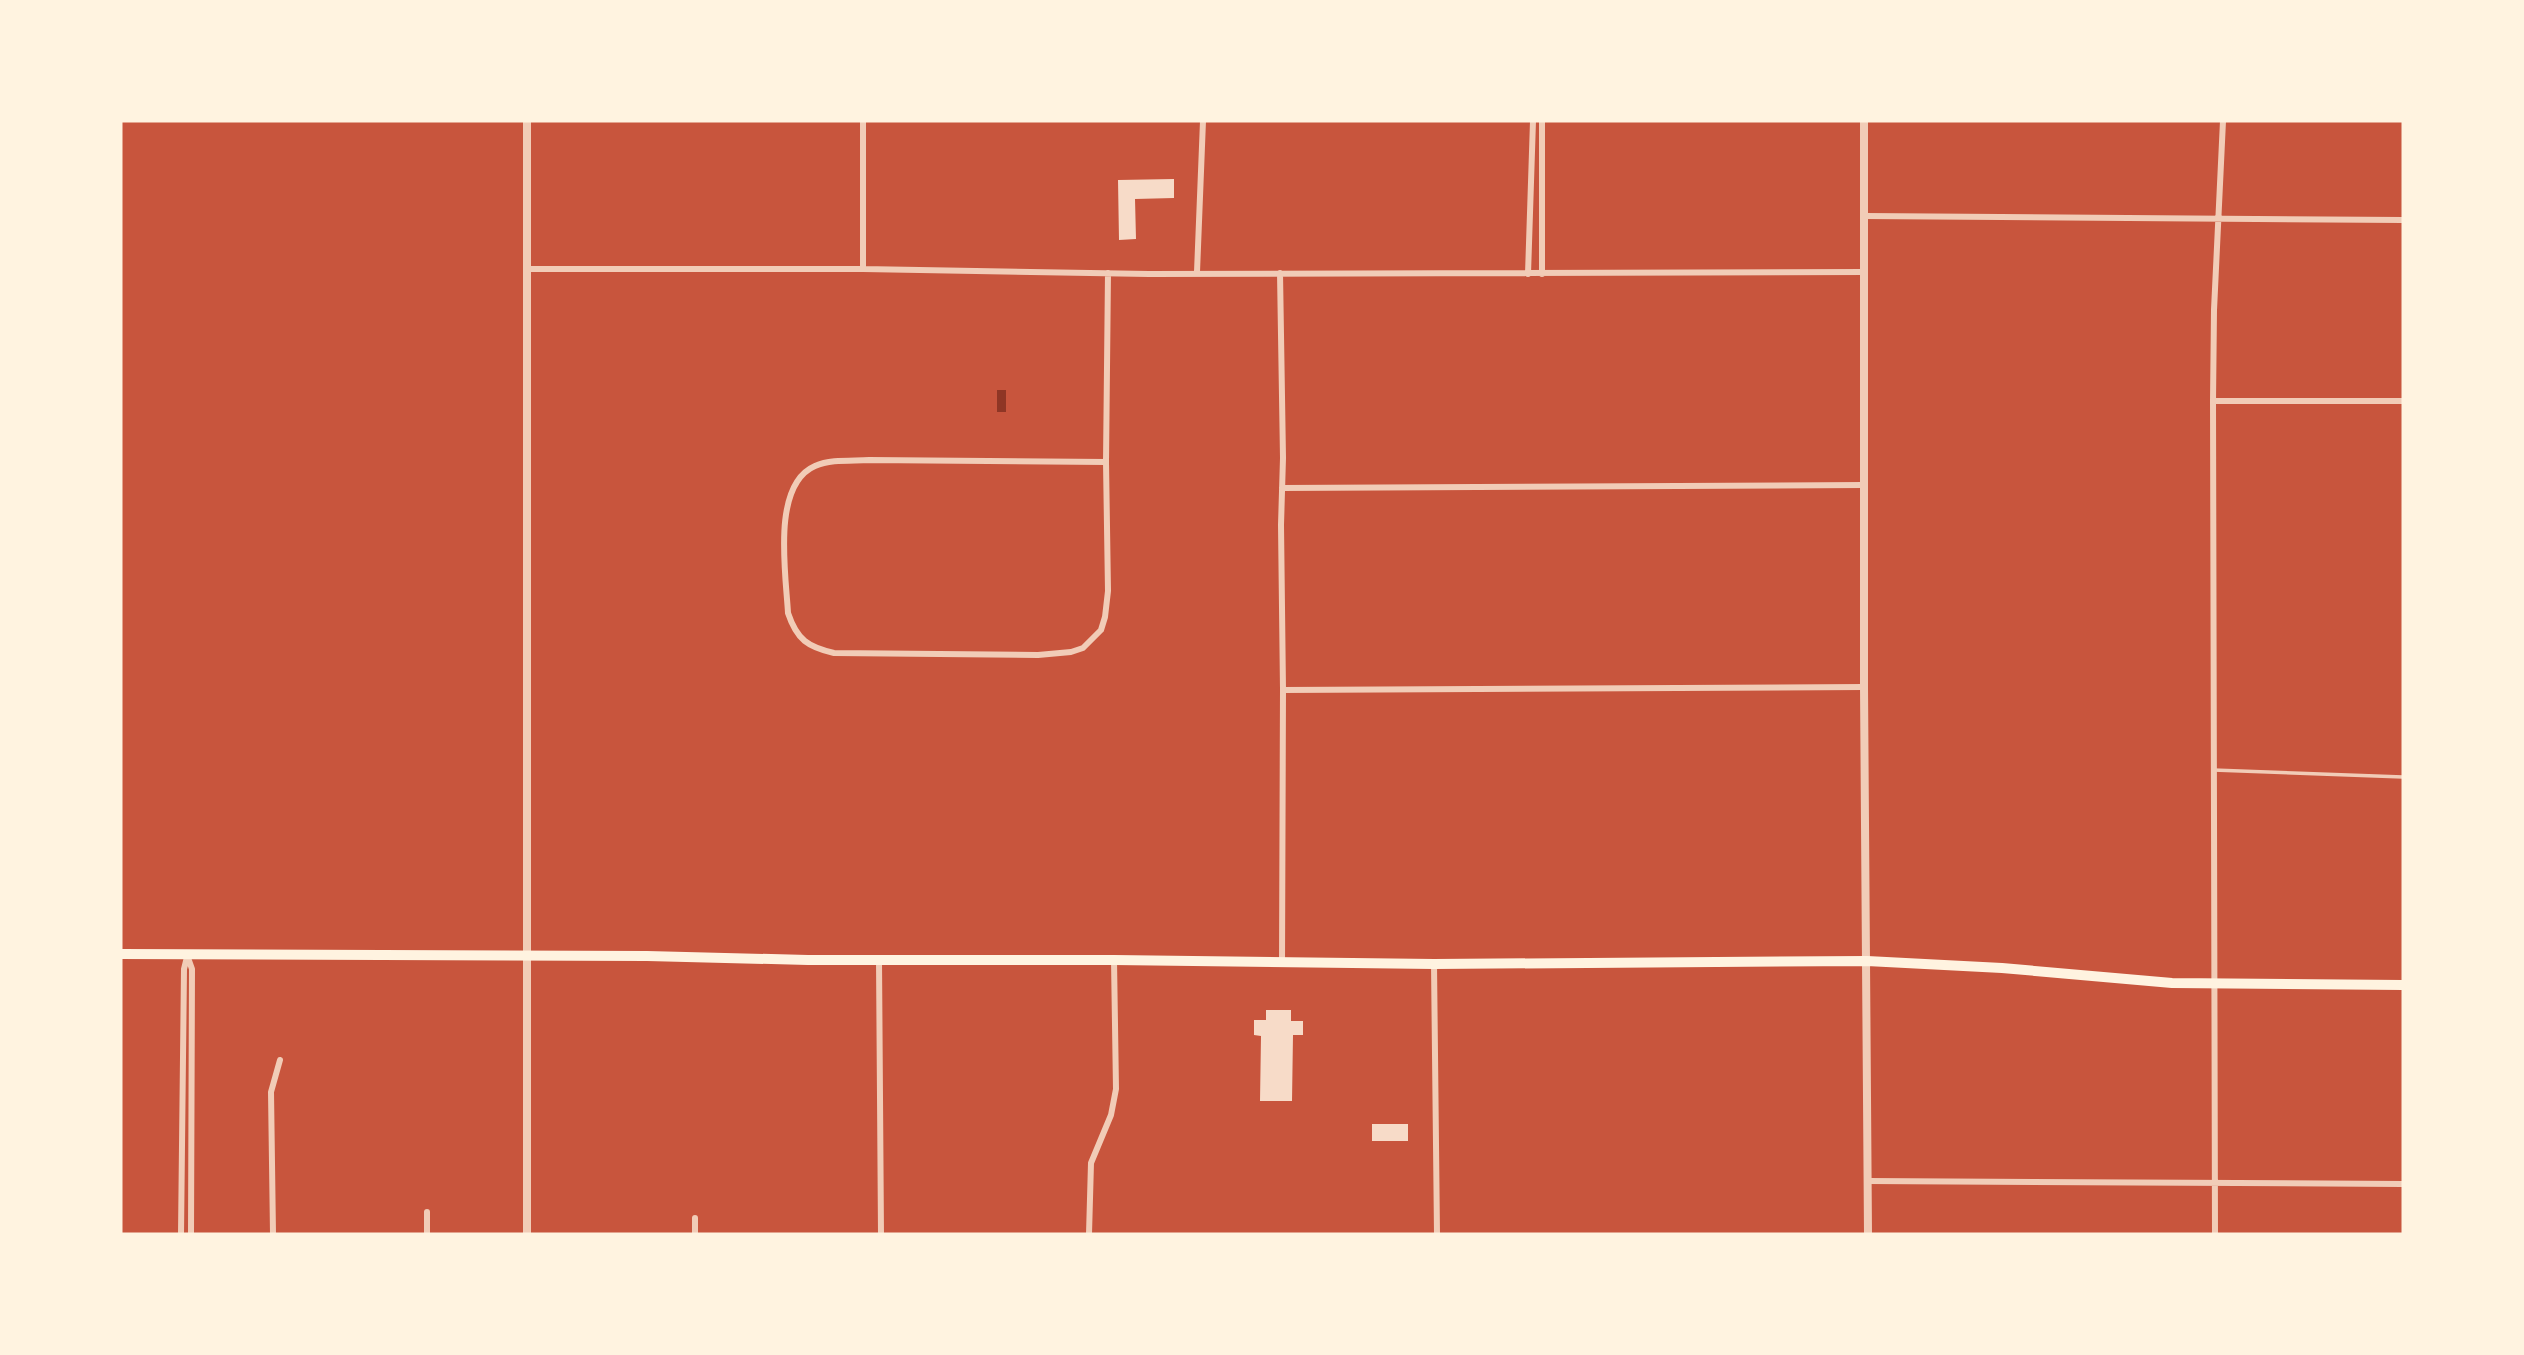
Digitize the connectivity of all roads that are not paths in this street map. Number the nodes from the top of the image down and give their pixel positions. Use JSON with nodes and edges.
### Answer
{"nodes":[{"id":1,"x":527,"y":121,"type":"edge"},
{"id":2,"x":863,"y":121,"type":"edge"},
{"id":3,"x":1203,"y":121,"type":"edge"},
{"id":4,"x":1533,"y":121,"type":"edge"},
{"id":5,"x":1542,"y":121,"type":"edge"},
{"id":6,"x":1864,"y":121,"type":"edge"},
{"id":7,"x":2223,"y":121,"type":"edge"},
{"id":8,"x":1865,"y":216,"type":"junction"},
{"id":9,"x":2218,"y":218,"type":"junction"},
{"id":10,"x":2403,"y":220,"type":"edge"},
{"id":11,"x":527,"y":269,"type":"junction"},
{"id":12,"x":863,"y":270,"type":"junction"},
{"id":13,"x":1197,"y":272,"type":"junction"},
{"id":14,"x":1865,"y":272,"type":"junction"},
{"id":15,"x":1108,"y":273,"type":"junction"},
{"id":16,"x":1280,"y":273,"type":"junction"},
{"id":17,"x":1528,"y":274,"type":"junction"},
{"id":18,"x":1542,"y":274,"type":"junction"},
{"id":19,"x":2213,"y":401,"type":"junction"},
{"id":20,"x":2403,"y":401,"type":"edge"},
{"id":21,"x":1106,"y":462,"type":"junction"},
{"id":22,"x":1864,"y":485,"type":"junction"},
{"id":23,"x":1282,"y":488,"type":"junction"},
{"id":24,"x":1864,"y":687,"type":"junction"},
{"id":25,"x":1283,"y":690,"type":"junction"},
{"id":26,"x":2213,"y":770,"type":"junction"},
{"id":27,"x":2403,"y":777,"type":"edge"},
{"id":28,"x":121,"y":954,"type":"edge"},
{"id":29,"x":187,"y":955,"type":"junction"},
{"id":30,"x":528,"y":957,"type":"junction"},
{"id":31,"x":879,"y":960,"type":"junction"},
{"id":32,"x":1114,"y":960,"type":"junction"},
{"id":33,"x":1867,"y":961,"type":"junction"},
{"id":34,"x":1282,"y":962,"type":"junction"},
{"id":35,"x":1434,"y":964,"type":"junction"},
{"id":36,"x":2215,"y":984,"type":"junction"},
{"id":37,"x":2403,"y":985,"type":"edge"},
{"id":38,"x":280,"y":1060,"type":"dead end"},
{"id":39,"x":1868,"y":1181,"type":"junction"},
{"id":40,"x":2215,"y":1182,"type":"junction"},
{"id":41,"x":2403,"y":1184,"type":"edge"},
{"id":42,"x":427,"y":1212,"type":"dead end"},
{"id":43,"x":695,"y":1218,"type":"dead end"},
{"id":44,"x":181,"y":1234,"type":"edge"},
{"id":45,"x":191,"y":1234,"type":"edge"},
{"id":46,"x":273,"y":1234,"type":"edge"},
{"id":47,"x":427,"y":1234,"type":"edge"},
{"id":48,"x":527,"y":1234,"type":"edge"},
{"id":49,"x":695,"y":1234,"type":"edge"},
{"id":50,"x":881,"y":1234,"type":"edge"},
{"id":51,"x":1089,"y":1234,"type":"edge"},
{"id":52,"x":1437,"y":1234,"type":"edge"},
{"id":53,"x":1868,"y":1234,"type":"edge"},
{"id":54,"x":2214,"y":1234,"type":"edge"}],
"edges":[{"from":1,"to":11,"type":"street"},
{"from":2,"to":12,"type":"street"},
{"from":3,"to":13,"type":"street"},
{"from":4,"to":17,"type":"street"},
{"from":5,"to":18,"type":"street"},
{"from":6,"to":8,"type":"street"},
{"from":7,"to":9,"type":"street"},
{"from":8,"to":9,"type":"street"},
{"from":8,"to":14,"type":"street"},
{"from":9,"to":10,"type":"street"},
{"from":9,"to":19,"type":"street"},
{"from":11,"to":12,"type":"street"},
{"from":11,"to":30,"type":"street"},
{"from":12,"to":15,"type":"street"},
{"from":13,"to":15,"type":"street"},
{"from":13,"to":16,"type":"street"},
{"from":14,"to":18,"type":"street"},
{"from":14,"to":22,"type":"street"},
{"from":15,"to":21,"type":"street"},
{"from":16,"to":17,"type":"street"},
{"from":16,"to":23,"type":"street"},
{"from":17,"to":18,"type":"street"},
{"from":19,"to":20,"type":"street"},
{"from":19,"to":26,"type":"street"},
{"from":21,"to":21,"type":"street"},
{"from":22,"to":23,"type":"street"},
{"from":22,"to":24,"type":"street"},
{"from":23,"to":25,"type":"street"},
{"from":24,"to":25,"type":"street"},
{"from":24,"to":33,"type":"street"},
{"from":25,"to":34,"type":"street"},
{"from":26,"to":27,"type":"lane"},
{"from":26,"to":36,"type":"street"},
{"from":28,"to":29,"type":"main road"},
{"from":29,"to":30,"type":"main road"},
{"from":29,"to":44,"type":"street"},
{"from":29,"to":45,"type":"street"},
{"from":30,"to":31,"type":"main road"},
{"from":30,"to":48,"type":"street"},
{"from":31,"to":32,"type":"main road"},
{"from":31,"to":50,"type":"street"},
{"from":32,"to":34,"type":"main road"},
{"from":32,"to":51,"type":"street"},
{"from":33,"to":35,"type":"main road"},
{"from":33,"to":36,"type":"main road"},
{"from":33,"to":39,"type":"street"},
{"from":34,"to":35,"type":"main road"},
{"from":35,"to":52,"type":"street"},
{"from":36,"to":37,"type":"main road"},
{"from":36,"to":40,"type":"street"},
{"from":38,"to":46,"type":"street"},
{"from":39,"to":40,"type":"street"},
{"from":39,"to":53,"type":"street"},
{"from":40,"to":41,"type":"street"},
{"from":40,"to":54,"type":"street"},
{"from":42,"to":47,"type":"street"},
{"from":43,"to":49,"type":"street"}]}
